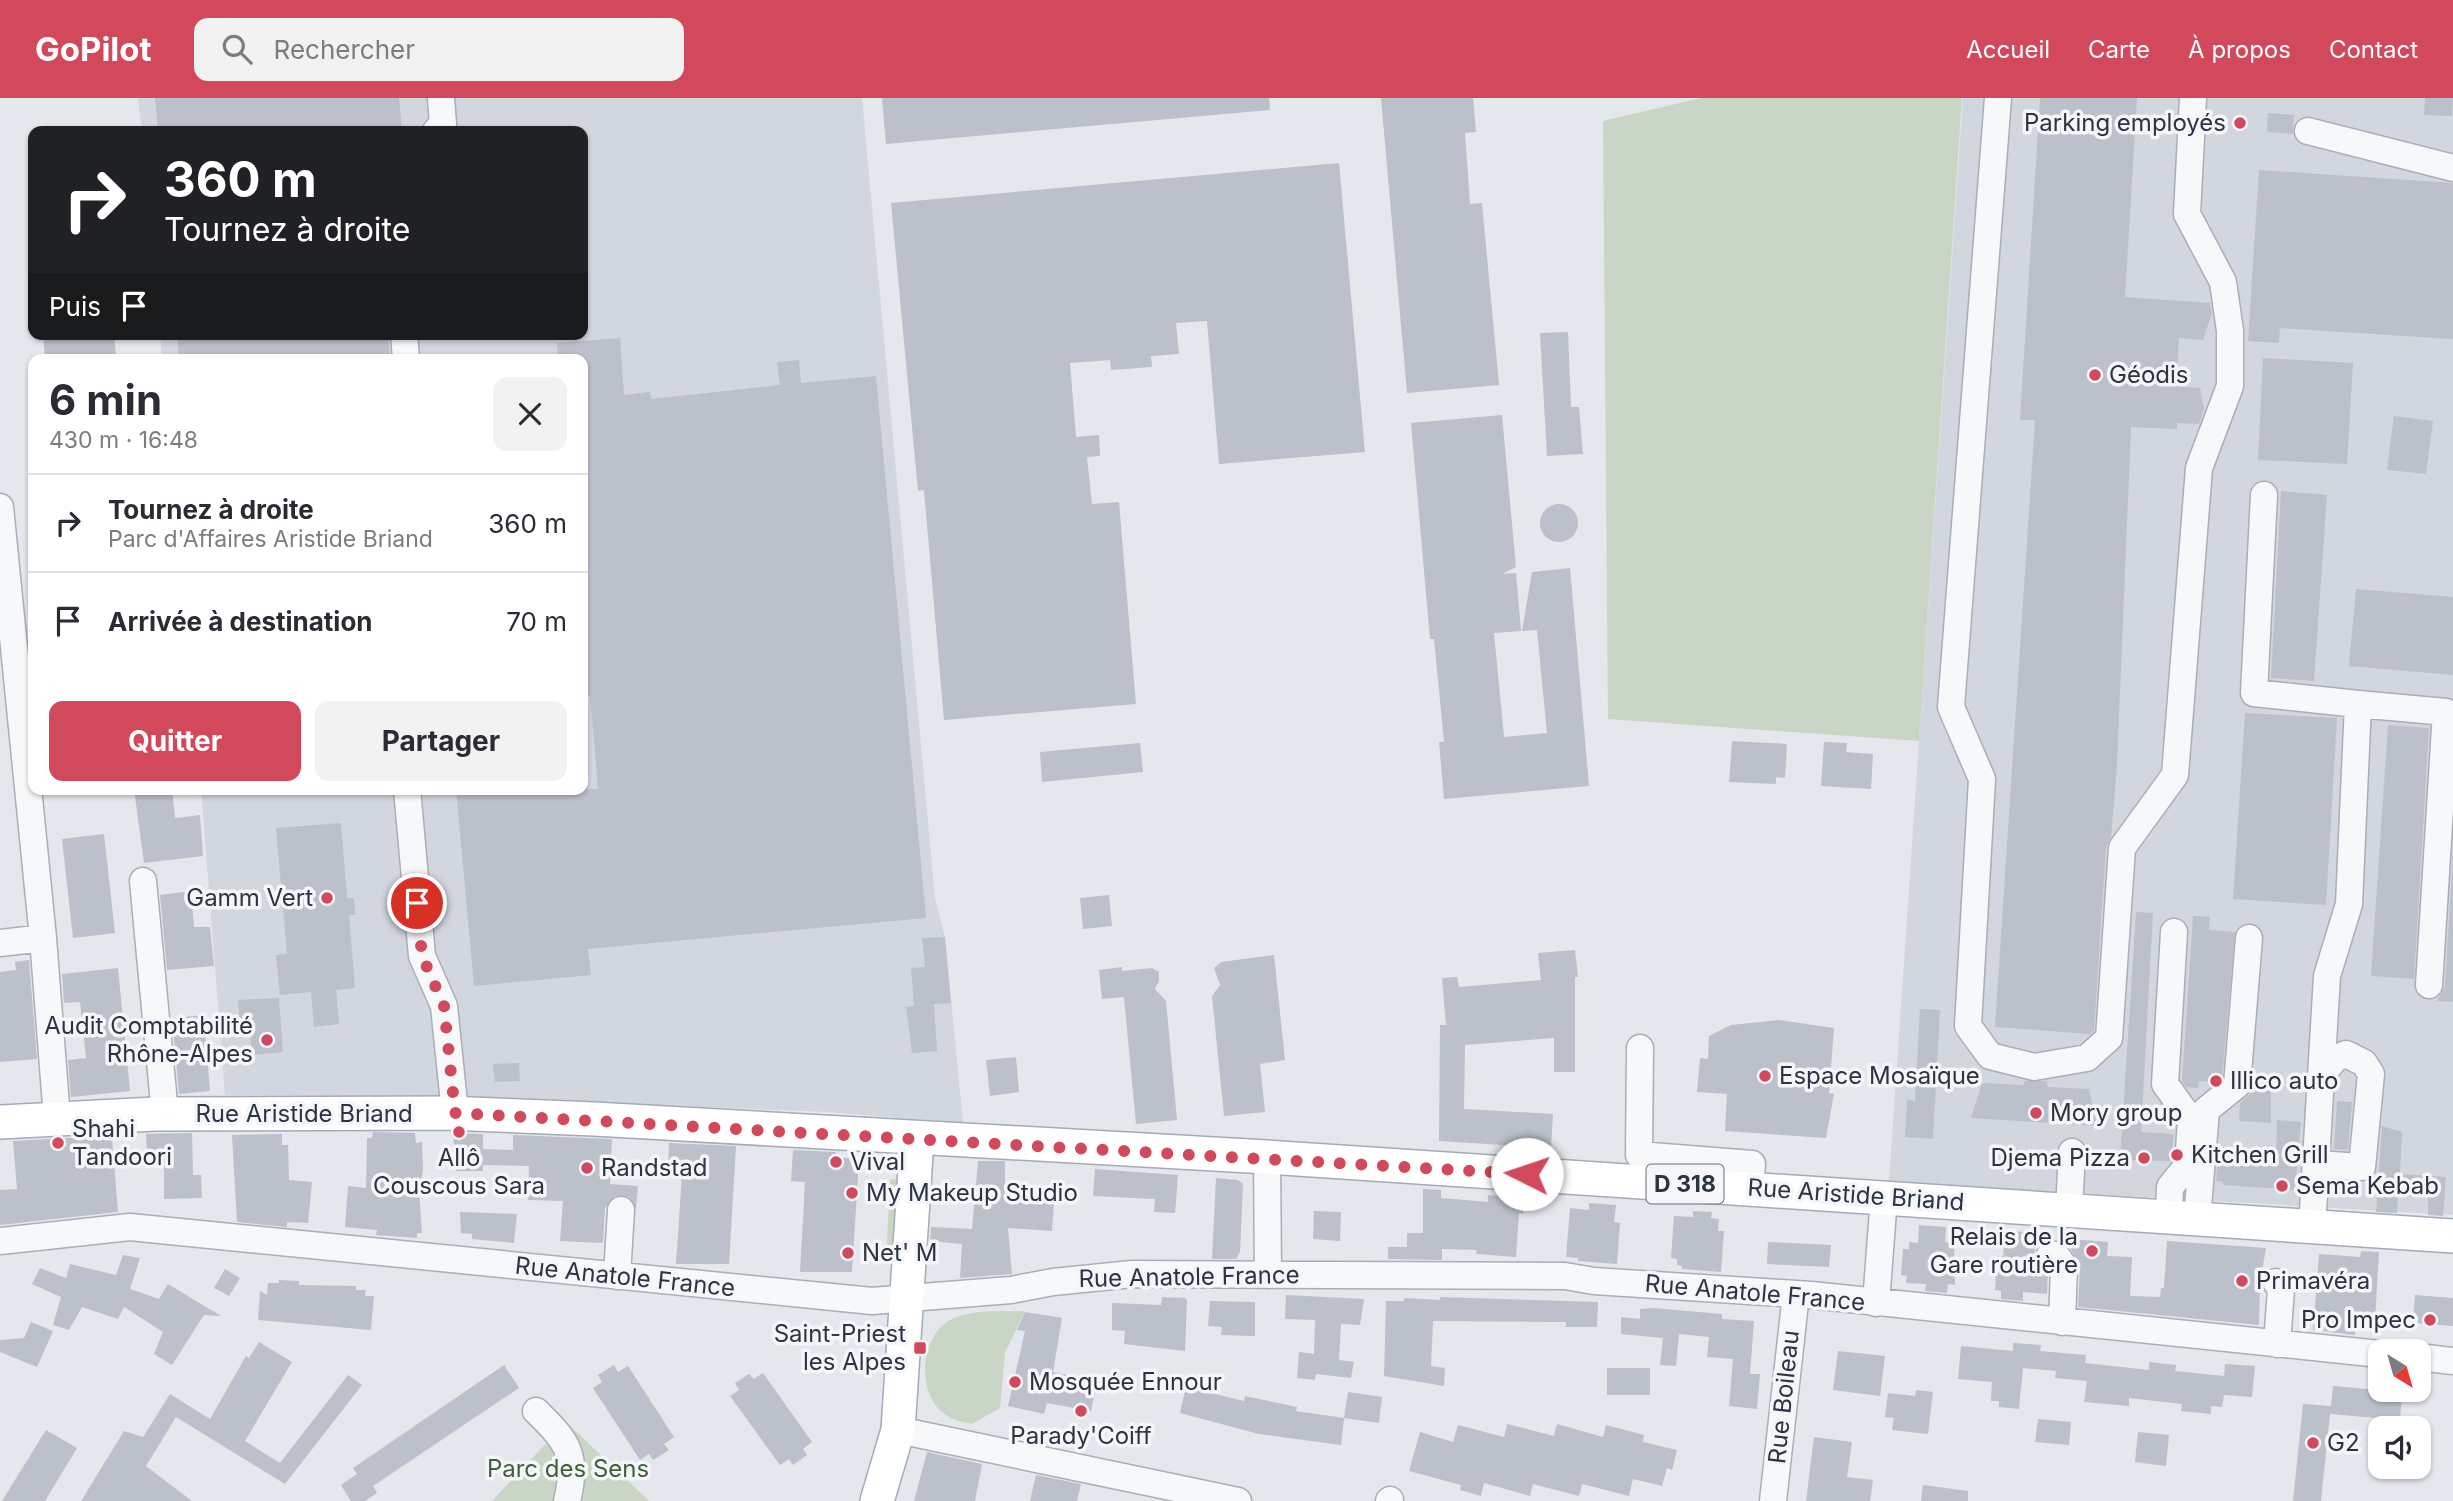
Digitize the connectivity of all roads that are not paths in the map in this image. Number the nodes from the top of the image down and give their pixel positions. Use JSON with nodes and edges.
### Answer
{"nodes":[{"id":1,"x":441,"y":98,"type":"edge"},
{"id":2,"x":1998,"y":98,"type":"edge"},
{"id":3,"x":2193,"y":98,"type":"edge"},
{"id":4,"x":441,"y":126,"type":"edge"},
{"id":5,"x":2308,"y":131,"type":"dead end"},
{"id":6,"x":2453,"y":168,"type":"edge"},
{"id":7,"x":2264,"y":495,"type":"dead end"},
{"id":8,"x":0,"y":507,"type":"edge"},
{"id":9,"x":6,"y":624,"type":"edge"},
{"id":10,"x":2358,"y":704,"type":"junction"},
{"id":11,"x":408,"y":795,"type":"edge"},
{"id":12,"x":143,"y":881,"type":"dead end"},
{"id":13,"x":2174,"y":932,"type":"dead end"},
{"id":14,"x":43,"y":938,"type":"junction"},
{"id":15,"x":2249,"y":938,"type":"dead end"},
{"id":16,"x":0,"y":943,"type":"edge"},
{"id":17,"x":2429,"y":985,"type":"dead end"},
{"id":18,"x":1640,"y":1048,"type":"dead end"},
{"id":19,"x":2321,"y":1075,"type":"junction"},
{"id":20,"x":455,"y":1113,"type":"junction"},
{"id":21,"x":165,"y":1114,"type":"junction"},
{"id":22,"x":57,"y":1118,"type":"junction"},
{"id":23,"x":0,"y":1122,"type":"edge"},
{"id":24,"x":917,"y":1139,"type":"junction"},
{"id":25,"x":2073,"y":1152,"type":"dead end"},
{"id":26,"x":1267,"y":1157,"type":"junction"},
{"id":27,"x":2316,"y":1164,"type":"junction"},
{"id":28,"x":1750,"y":1188,"type":"junction"},
{"id":29,"x":1884,"y":1197,"type":"junction"},
{"id":30,"x":621,"y":1210,"type":"dead end"},
{"id":31,"x":2069,"y":1210,"type":"junction"},
{"id":32,"x":2183,"y":1217,"type":"junction"},
{"id":33,"x":2312,"y":1228,"type":"junction"},
{"id":34,"x":2453,"y":1236,"type":"edge"},
{"id":35,"x":0,"y":1241,"type":"edge"},
{"id":36,"x":2050,"y":1255,"type":"dead end"},
{"id":37,"x":1268,"y":1275,"type":"junction"},
{"id":38,"x":617,"y":1276,"type":"junction"},
{"id":39,"x":2276,"y":1282,"type":"dead end"},
{"id":40,"x":1796,"y":1294,"type":"junction"},
{"id":41,"x":907,"y":1300,"type":"junction"},
{"id":42,"x":1876,"y":1303,"type":"junction"},
{"id":43,"x":2062,"y":1322,"type":"junction"},
{"id":44,"x":2284,"y":1351,"type":"junction"},
{"id":45,"x":2368,"y":1354,"type":"edge"},
{"id":46,"x":2431,"y":1358,"type":"edge"},
{"id":47,"x":2453,"y":1361,"type":"edge"},
{"id":48,"x":536,"y":1411,"type":"dead end"},
{"id":49,"x":898,"y":1430,"type":"junction"},
{"id":50,"x":567,"y":1501,"type":"edge"},
{"id":51,"x":877,"y":1501,"type":"edge"},
{"id":52,"x":1238,"y":1501,"type":"edge"},
{"id":53,"x":1773,"y":1501,"type":"edge"}],
"edges":[{"from":1,"to":4,"type":"street"},
{"from":2,"to":3,"type":"street"},
{"from":5,"to":6,"type":"street"},
{"from":7,"to":10,"type":"street"},
{"from":8,"to":9,"type":"street"},
{"from":9,"to":14,"type":"street"},
{"from":10,"to":17,"type":"street"},
{"from":10,"to":19,"type":"street"},
{"from":11,"to":20,"type":"street"},
{"from":12,"to":21,"type":"street"},
{"from":13,"to":32,"type":"street"},
{"from":14,"to":16,"type":"street"},
{"from":14,"to":22,"type":"street"},
{"from":15,"to":32,"type":"street"},
{"from":18,"to":28,"type":"street"},
{"from":19,"to":27,"type":"street"},
{"from":19,"to":27,"type":"street"},
{"from":20,"to":21,"type":"main road","name":"Rue Aristide Briand","number":"D 318"},
{"from":20,"to":24,"type":"main road","name":"Rue Aristide Briand","number":"D 318"},
{"from":21,"to":22,"type":"main road","name":"Rue Aristide Briand","number":"D 318"},
{"from":22,"to":23,"type":"main road","name":"Rue Aristide Briand","number":"D 318"},
{"from":24,"to":26,"type":"main road","name":"Rue Aristide Briand","number":"D 318"},
{"from":24,"to":41,"type":"main road"},
{"from":25,"to":31,"type":"street"},
{"from":26,"to":28,"type":"main road","name":"Rue Aristide Briand","number":"D 318"},
{"from":26,"to":37,"type":"street"},
{"from":27,"to":33,"type":"street"},
{"from":28,"to":29,"type":"main road","name":"Rue Aristide Briand","number":"D 318"},
{"from":29,"to":31,"type":"main road","name":"Rue Aristide Briand","number":"D 318"},
{"from":29,"to":42,"type":"street"},
{"from":30,"to":38,"type":"street"},
{"from":31,"to":32,"type":"main road","name":"Rue Aristide Briand","number":"D 318"},
{"from":32,"to":33,"type":"main road","name":"Rue Aristide Briand","number":"D 318"},
{"from":33,"to":34,"type":"main road","name":"Rue Aristide Briand","number":"D 318"},
{"from":35,"to":38,"type":"street","name":"Rue Anatole France"},
{"from":36,"to":43,"type":"street"},
{"from":37,"to":40,"type":"street","name":"Rue Anatole France"},
{"from":37,"to":41,"type":"street","name":"Rue Anatole France"},
{"from":38,"to":41,"type":"street","name":"Rue Anatole France"},
{"from":39,"to":44,"type":"street"},
{"from":40,"to":42,"type":"street","name":"Rue Anatole France"},
{"from":40,"to":53,"type":"street","name":"Rue Boileau"},
{"from":41,"to":49,"type":"main road"},
{"from":42,"to":43,"type":"street","name":"Rue Anatole France"},
{"from":43,"to":44,"type":"street","name":"Rue Anatole France"},
{"from":44,"to":45,"type":"street","name":"Rue Anatole France"},
{"from":46,"to":47,"type":"street"},
{"from":48,"to":50,"type":"street"},
{"from":49,"to":51,"type":"main road"},
{"from":49,"to":52,"type":"street"}]}
